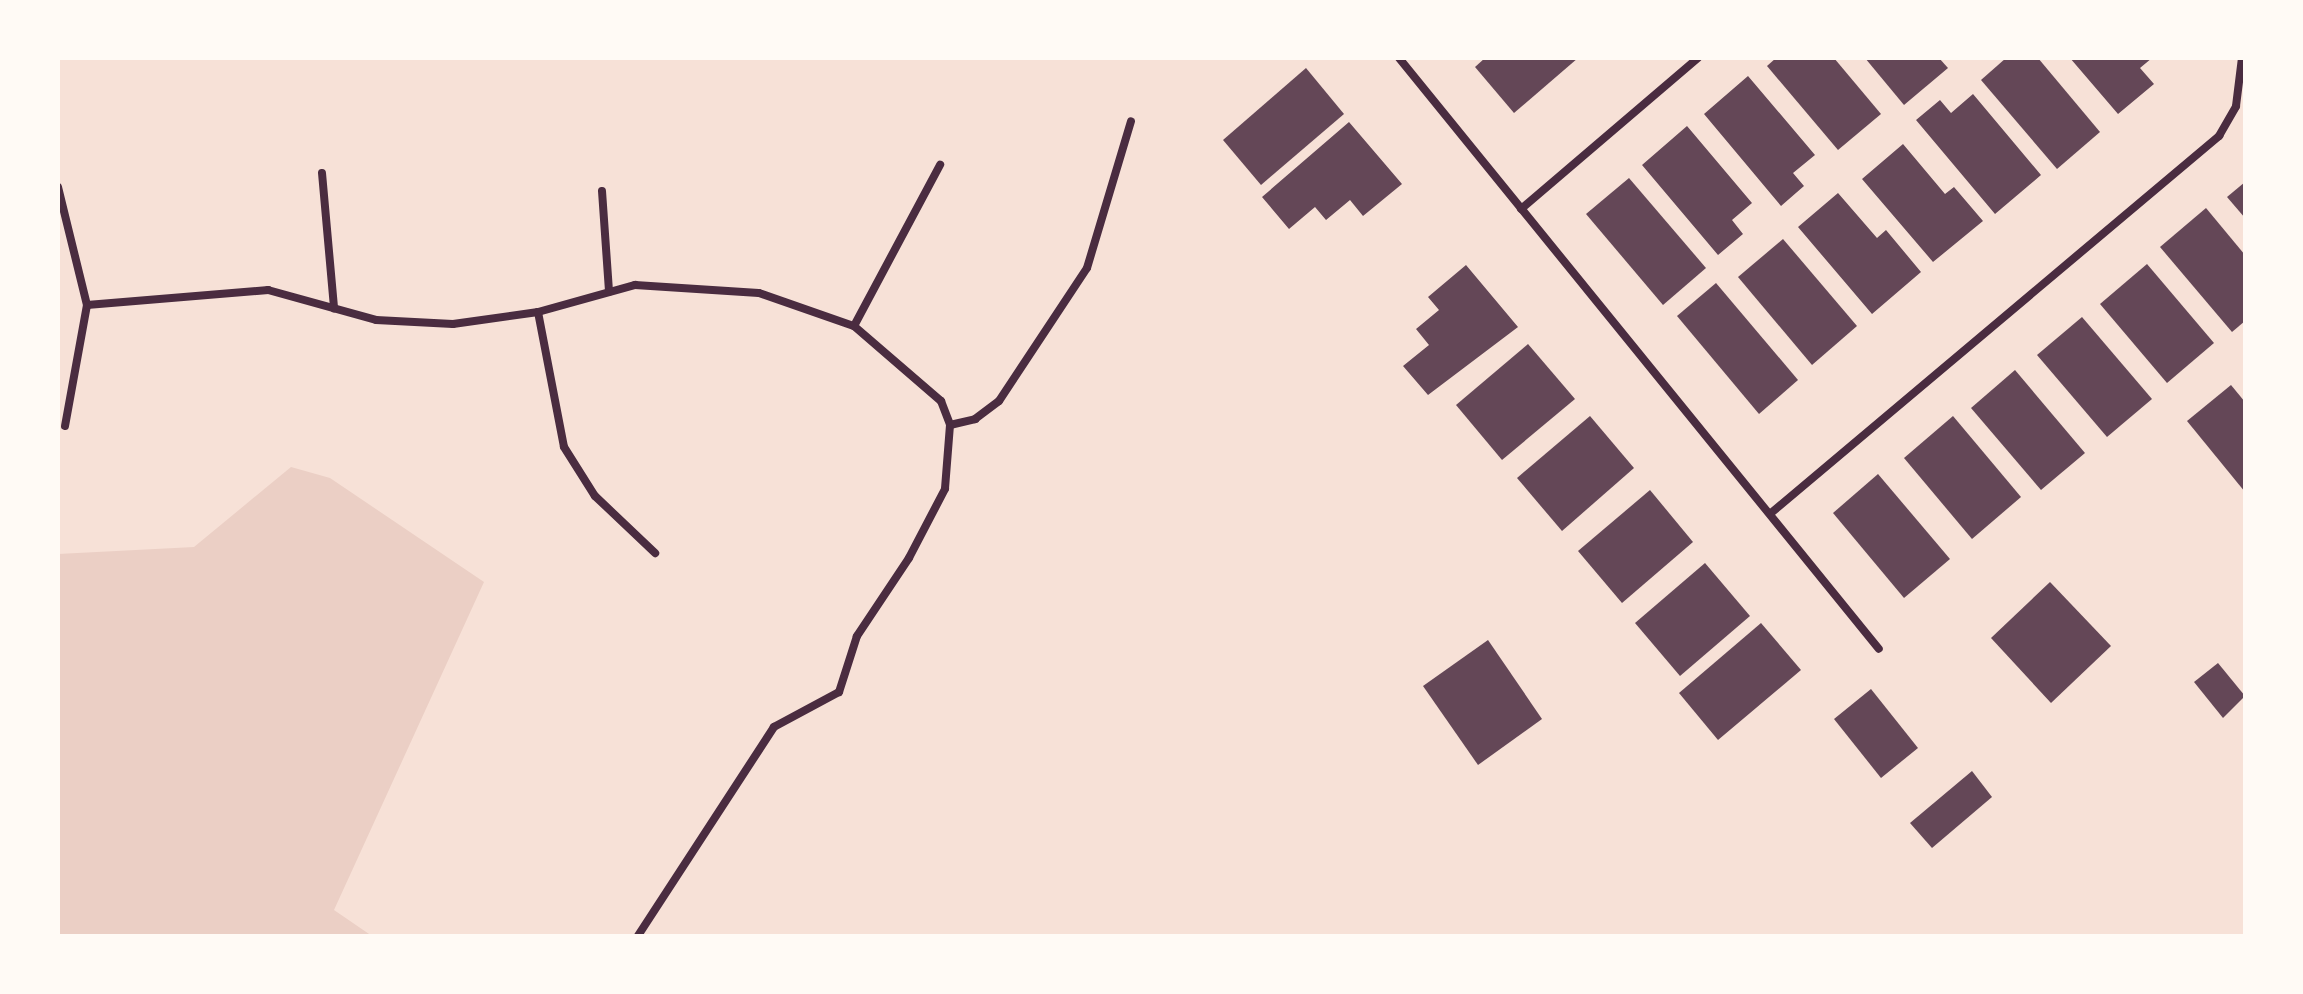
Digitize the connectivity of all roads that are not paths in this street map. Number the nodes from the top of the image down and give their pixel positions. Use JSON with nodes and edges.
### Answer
{"nodes":[{"id":1,"x":1399,"y":58,"type":"edge"},
{"id":2,"x":1698,"y":58,"type":"edge"},
{"id":3,"x":2242,"y":58,"type":"edge"},
{"id":4,"x":1131,"y":121,"type":"dead end"},
{"id":5,"x":940,"y":165,"type":"dead end"},
{"id":6,"x":322,"y":173,"type":"dead end"},
{"id":7,"x":58,"y":187,"type":"edge"},
{"id":8,"x":602,"y":191,"type":"dead end"},
{"id":9,"x":1521,"y":209,"type":"junction"},
{"id":10,"x":609,"y":292,"type":"junction"},
{"id":11,"x":87,"y":305,"type":"junction"},
{"id":12,"x":334,"y":308,"type":"junction"},
{"id":13,"x":538,"y":312,"type":"junction"},
{"id":14,"x":854,"y":326,"type":"junction"},
{"id":15,"x":950,"y":425,"type":"junction"},
{"id":16,"x":65,"y":426,"type":"dead end"},
{"id":17,"x":1771,"y":513,"type":"junction"},
{"id":18,"x":655,"y":553,"type":"dead end"},
{"id":19,"x":1879,"y":649,"type":"dead end"},
{"id":20,"x":638,"y":936,"type":"edge"}],
"edges":[{"from":1,"to":9,"type":"street"},
{"from":2,"to":9,"type":"street"},
{"from":3,"to":17,"type":"street"},
{"from":4,"to":15,"type":"street"},
{"from":5,"to":14,"type":"street"},
{"from":6,"to":12,"type":"street"},
{"from":7,"to":11,"type":"street"},
{"from":8,"to":10,"type":"street"},
{"from":9,"to":17,"type":"street"},
{"from":10,"to":13,"type":"street"},
{"from":10,"to":14,"type":"street"},
{"from":11,"to":12,"type":"street"},
{"from":11,"to":16,"type":"street"},
{"from":12,"to":13,"type":"street"},
{"from":13,"to":18,"type":"street"},
{"from":14,"to":15,"type":"street"},
{"from":15,"to":20,"type":"street"},
{"from":17,"to":19,"type":"street"}]}
